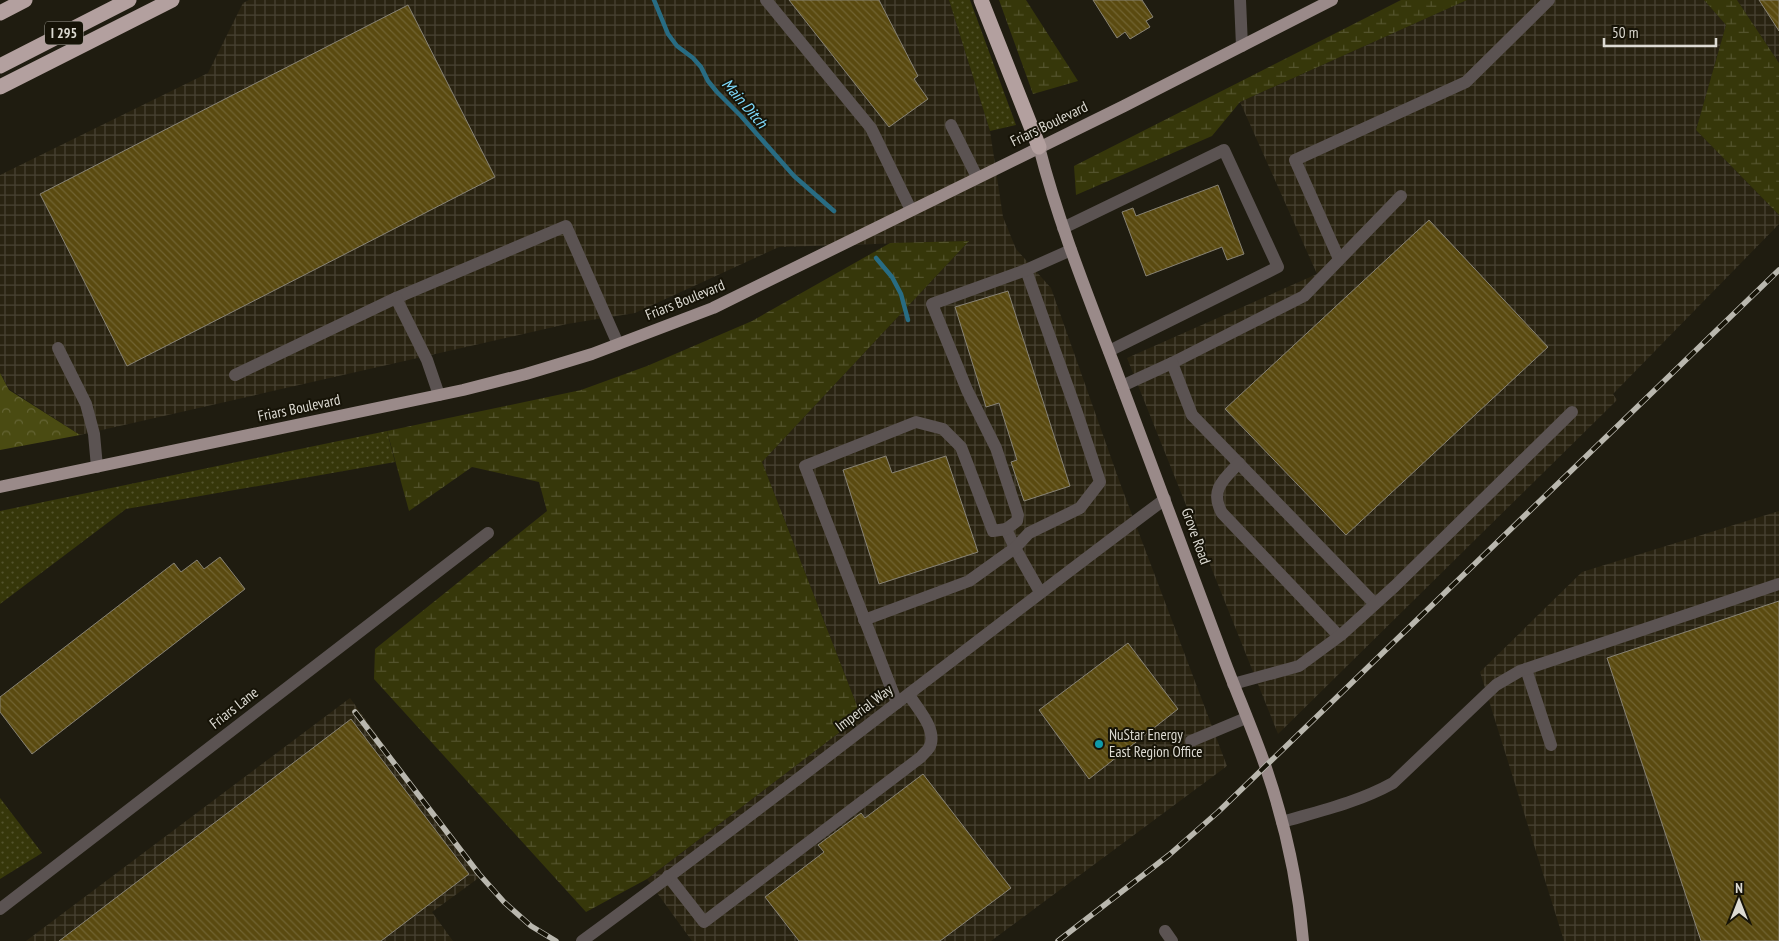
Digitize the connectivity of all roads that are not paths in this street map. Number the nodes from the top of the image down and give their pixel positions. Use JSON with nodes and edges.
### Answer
{"nodes":[{"id":1,"x":25,"y":0,"type":"edge"},
{"id":2,"x":128,"y":0,"type":"edge"},
{"id":3,"x":172,"y":0,"type":"edge"},
{"id":4,"x":766,"y":0,"type":"edge"},
{"id":5,"x":981,"y":0,"type":"edge"},
{"id":6,"x":1240,"y":0,"type":"edge"},
{"id":7,"x":1332,"y":0,"type":"edge"},
{"id":8,"x":1549,"y":0,"type":"edge"},
{"id":9,"x":0,"y":13,"type":"edge"},
{"id":10,"x":1242,"y":46,"type":"junction"},
{"id":11,"x":0,"y":66,"type":"edge"},
{"id":12,"x":0,"y":87,"type":"edge"},
{"id":13,"x":952,"y":125,"type":"dead end"},
{"id":14,"x":1038,"y":147,"type":"junction"},
{"id":15,"x":977,"y":177,"type":"junction"},
{"id":16,"x":1401,"y":196,"type":"dead end"},
{"id":17,"x":911,"y":210,"type":"junction"},
{"id":18,"x":1063,"y":228,"type":"junction"},
{"id":19,"x":1071,"y":250,"type":"junction"},
{"id":20,"x":1339,"y":259,"type":"junction"},
{"id":21,"x":1026,"y":270,"type":"junction"},
{"id":22,"x":396,"y":298,"type":"junction"},
{"id":23,"x":618,"y":344,"type":"junction"},
{"id":24,"x":58,"y":348,"type":"dead end"},
{"id":25,"x":1109,"y":351,"type":"junction"},
{"id":26,"x":1172,"y":363,"type":"junction"},
{"id":27,"x":235,"y":375,"type":"dead end"},
{"id":28,"x":1122,"y":386,"type":"junction"},
{"id":29,"x":439,"y":396,"type":"junction"},
{"id":30,"x":1572,"y":412,"type":"dead end"},
{"id":31,"x":1239,"y":463,"type":"junction"},
{"id":32,"x":97,"y":467,"type":"junction"},
{"id":33,"x":0,"y":487,"type":"edge"},
{"id":34,"x":1164,"y":499,"type":"junction"},
{"id":35,"x":1006,"y":529,"type":"junction"},
{"id":36,"x":488,"y":534,"type":"dead end"},
{"id":37,"x":1015,"y":548,"type":"junction"},
{"id":38,"x":1779,"y":584,"type":"edge"},
{"id":39,"x":1040,"y":592,"type":"junction"},
{"id":40,"x":1375,"y":604,"type":"junction"},
{"id":41,"x":864,"y":620,"type":"junction"},
{"id":42,"x":1339,"y":636,"type":"junction"},
{"id":43,"x":1526,"y":669,"type":"junction"},
{"id":44,"x":1233,"y":684,"type":"junction"},
{"id":45,"x":909,"y":695,"type":"junction"},
{"id":46,"x":897,"y":703,"type":"junction"},
{"id":47,"x":1246,"y":718,"type":"junction"},
{"id":48,"x":1191,"y":741,"type":"dead end"},
{"id":49,"x":1551,"y":745,"type":"dead end"},
{"id":50,"x":1282,"y":822,"type":"junction"},
{"id":51,"x":668,"y":876,"type":"junction"},
{"id":52,"x":0,"y":909,"type":"edge"},
{"id":53,"x":582,"y":941,"type":"edge"},
{"id":54,"x":1303,"y":941,"type":"edge"}],
"edges":[{"from":1,"to":9,"type":"highway"},
{"from":2,"to":11,"type":"highway","number":"I 295"},
{"from":3,"to":12,"type":"highway"},
{"from":4,"to":17,"type":"street"},
{"from":5,"to":14,"type":"highway"},
{"from":6,"to":10,"type":"street"},
{"from":7,"to":10,"type":"main road","name":"Friars Boulevard"},
{"from":8,"to":20,"type":"street"},
{"from":10,"to":14,"type":"main road","name":"Friars Boulevard"},
{"from":13,"to":15,"type":"street"},
{"from":14,"to":15,"type":"main road","name":"Friars Boulevard"},
{"from":14,"to":18,"type":"main road","name":"Grove Road"},
{"from":15,"to":17,"type":"main road","name":"Friars Boulevard"},
{"from":16,"to":20,"type":"street"},
{"from":17,"to":23,"type":"main road","name":"Friars Boulevard"},
{"from":18,"to":19,"type":"main road","name":"Grove Road"},
{"from":18,"to":25,"type":"street"},
{"from":19,"to":21,"type":"street"},
{"from":19,"to":25,"type":"main road","name":"Grove Road"},
{"from":20,"to":26,"type":"street"},
{"from":21,"to":35,"type":"street"},
{"from":21,"to":37,"type":"street"},
{"from":22,"to":23,"type":"street"},
{"from":22,"to":27,"type":"street"},
{"from":22,"to":29,"type":"street"},
{"from":23,"to":29,"type":"main road","name":"Friars Boulevard"},
{"from":24,"to":32,"type":"street"},
{"from":25,"to":28,"type":"main road","name":"Grove Road"},
{"from":26,"to":28,"type":"street"},
{"from":26,"to":31,"type":"street"},
{"from":28,"to":34,"type":"main road","name":"Grove Road"},
{"from":29,"to":32,"type":"main road","name":"Friars Boulevard"},
{"from":30,"to":40,"type":"street"},
{"from":31,"to":40,"type":"street"},
{"from":31,"to":42,"type":"street"},
{"from":32,"to":33,"type":"main road","name":"Friars Boulevard"},
{"from":34,"to":39,"type":"street","name":"Imperial Way"},
{"from":34,"to":44,"type":"main road","name":"Grove Road"},
{"from":35,"to":37,"type":"street"},
{"from":35,"to":41,"type":"street"},
{"from":36,"to":52,"type":"street","name":"Friars Lane"},
{"from":37,"to":39,"type":"street"},
{"from":37,"to":41,"type":"street"},
{"from":38,"to":43,"type":"street"},
{"from":39,"to":45,"type":"street","name":"Imperial Way"},
{"from":40,"to":42,"type":"street"},
{"from":41,"to":46,"type":"street"},
{"from":42,"to":44,"type":"street"},
{"from":43,"to":49,"type":"street"},
{"from":43,"to":50,"type":"street"},
{"from":44,"to":47,"type":"main road","name":"Grove Road"},
{"from":45,"to":46,"type":"street","name":"Imperial Way"},
{"from":45,"to":51,"type":"street"},
{"from":46,"to":51,"type":"street","name":"Imperial Way"},
{"from":47,"to":48,"type":"street"},
{"from":47,"to":50,"type":"main road","name":"Grove Road"},
{"from":50,"to":54,"type":"main road","name":"Grove Road"},
{"from":51,"to":53,"type":"street","name":"Imperial Way"}]}
